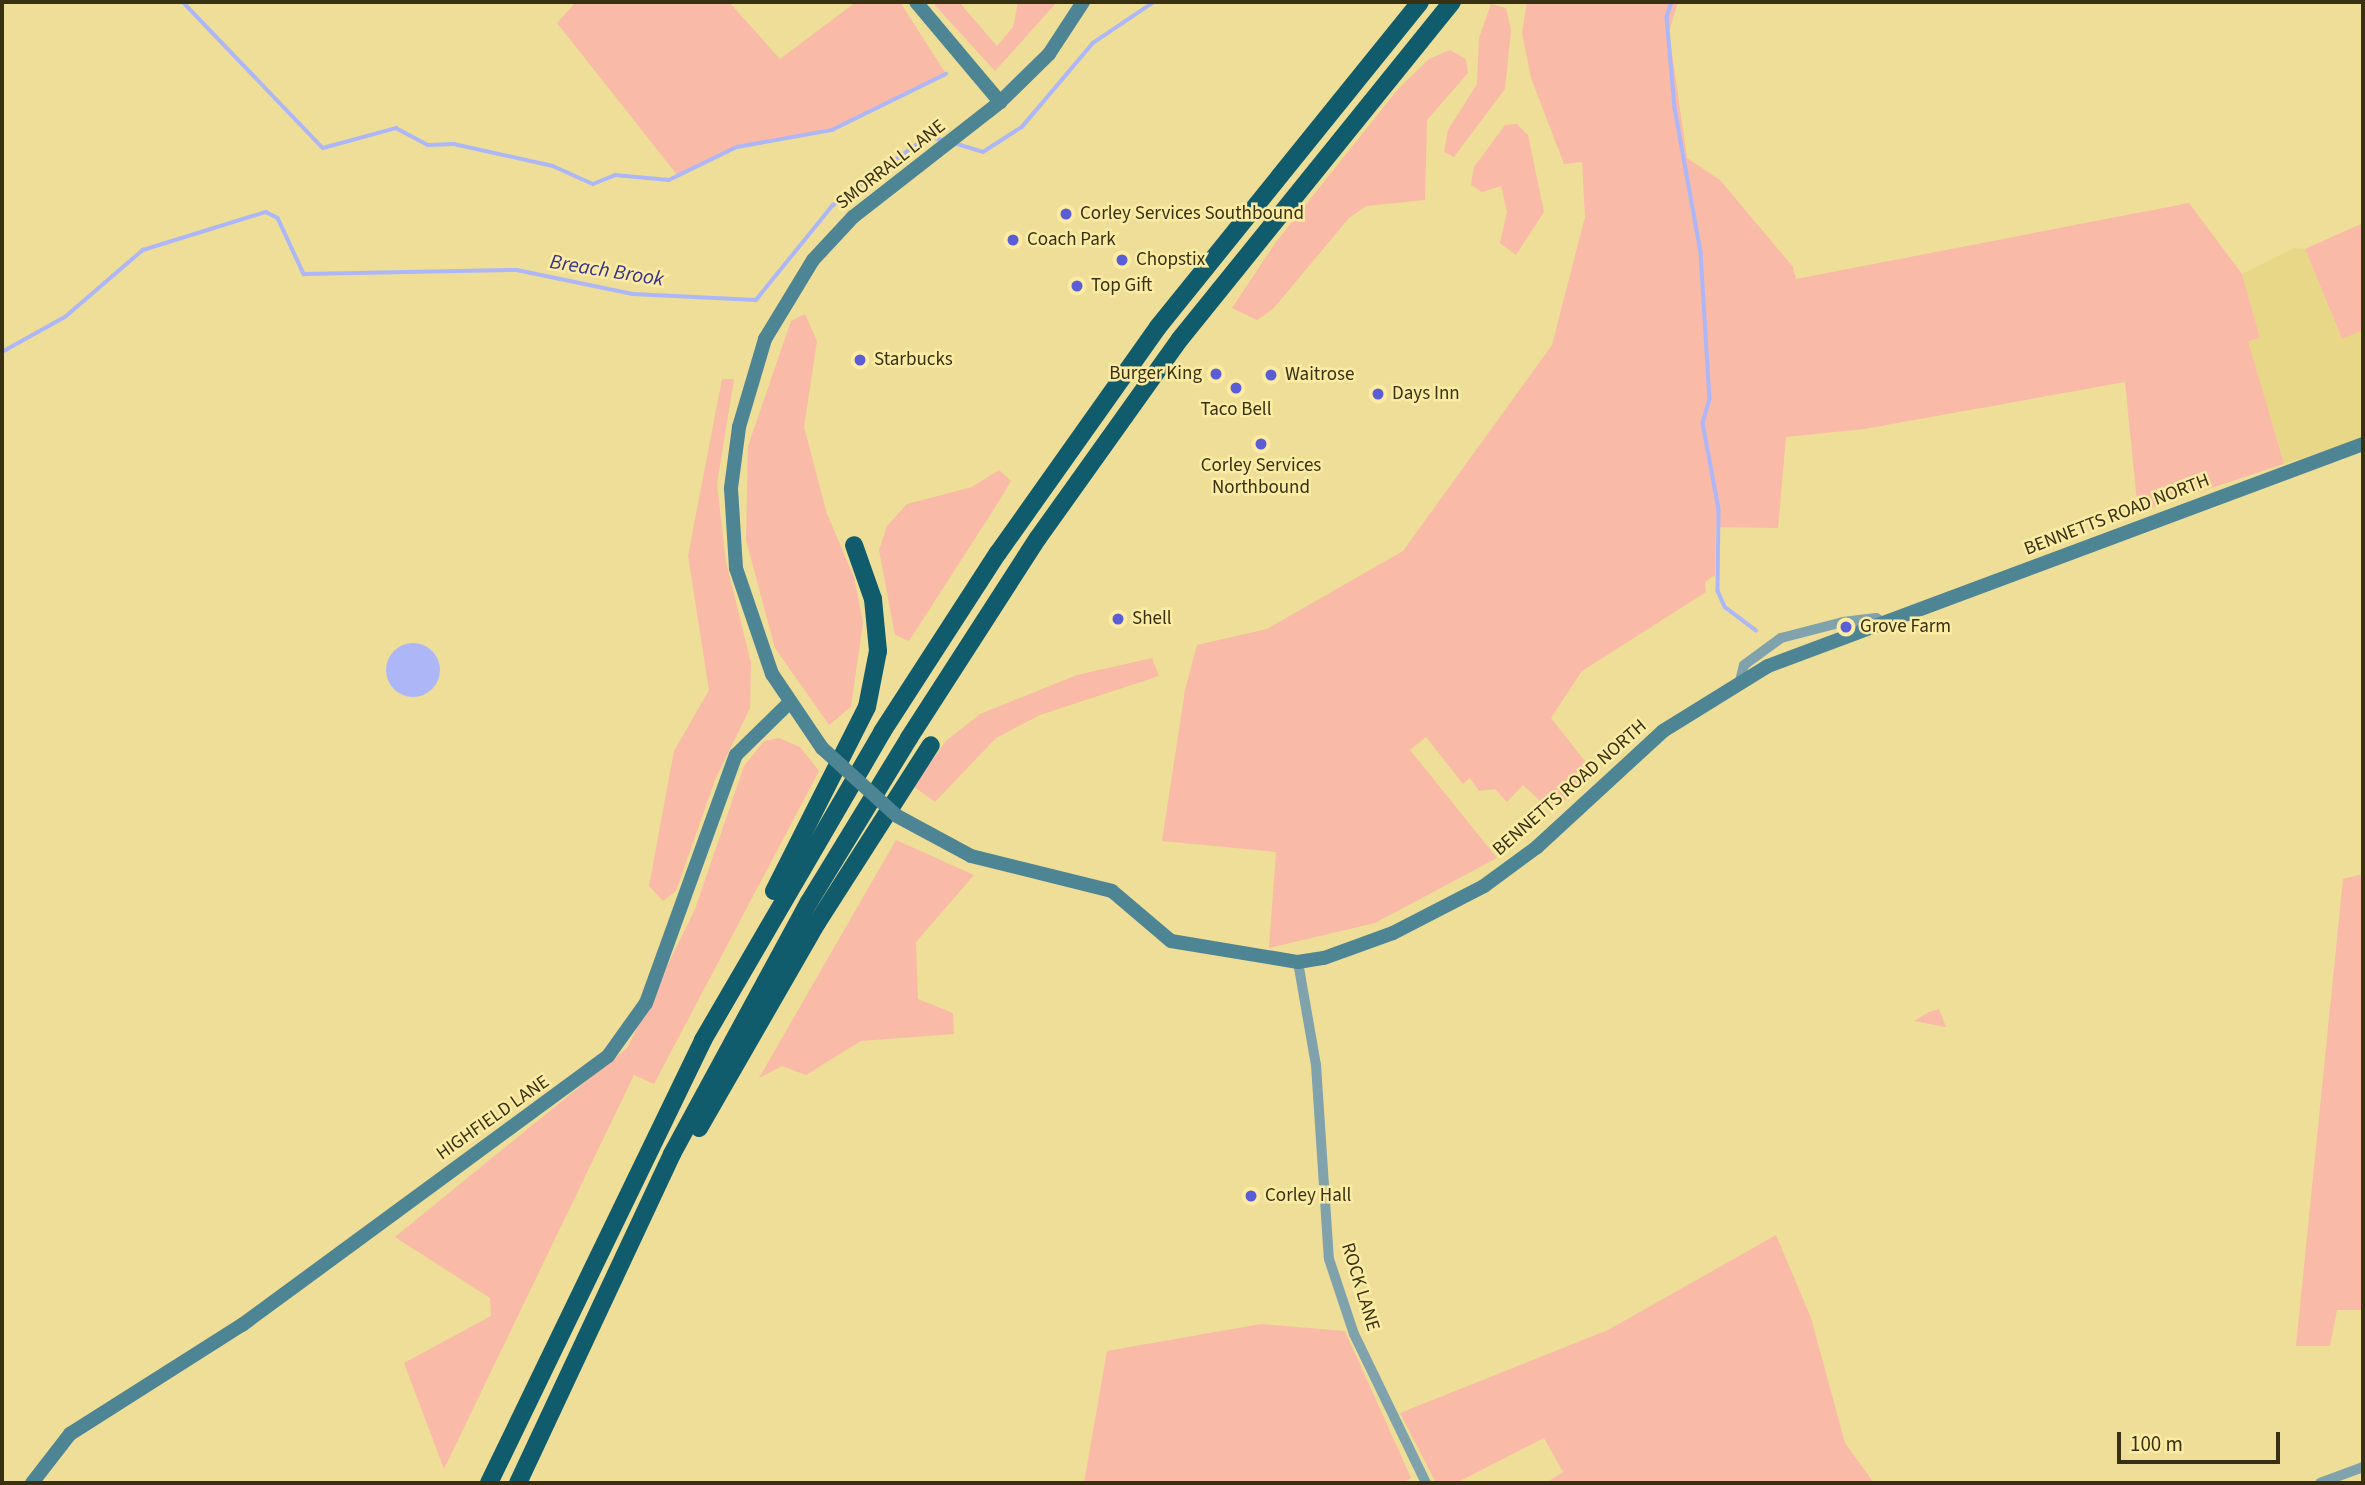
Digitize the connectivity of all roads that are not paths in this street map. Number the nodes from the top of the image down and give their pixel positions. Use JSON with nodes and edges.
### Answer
{"nodes":[{"id":1,"x":916,"y":2,"type":"edge"},
{"id":2,"x":1083,"y":2,"type":"edge"},
{"id":3,"x":1420,"y":2,"type":"edge"},
{"id":4,"x":1452,"y":2,"type":"edge"},
{"id":5,"x":1000,"y":102,"type":"junction"},
{"id":6,"x":2363,"y":444,"type":"edge"},
{"id":7,"x":854,"y":545,"type":"dead end"},
{"id":8,"x":1885,"y":625,"type":"junction"},
{"id":9,"x":1740,"y":681,"type":"junction"},
{"id":10,"x":789,"y":703,"type":"junction"},
{"id":11,"x":931,"y":745,"type":"dead end"},
{"id":12,"x":1298,"y":962,"type":"junction"},
{"id":13,"x":703,"y":1040,"type":"junction"},
{"id":14,"x":573,"y":1357,"type":"junction"},
{"id":15,"x":2363,"y":1466,"type":"edge"},
{"id":16,"x":32,"y":1483,"type":"edge"},
{"id":17,"x":489,"y":1483,"type":"edge"},
{"id":18,"x":518,"y":1483,"type":"edge"},
{"id":19,"x":1426,"y":1483,"type":"edge"},
{"id":20,"x":2320,"y":1483,"type":"edge"}],
"edges":[{"from":1,"to":5,"type":"street"},
{"from":2,"to":5,"type":"street","name":"SMORRALL LANE"},
{"from":3,"to":13,"type":"highway"},
{"from":4,"to":14,"type":"highway"},
{"from":5,"to":10,"type":"street","name":"SMORRALL LANE"},
{"from":6,"to":8,"type":"street","name":"BENNETTS ROAD NORTH"},
{"from":7,"to":13,"type":"highway"},
{"from":8,"to":9,"type":"street","name":"BENNETTS ROAD NORTH"},
{"from":8,"to":9,"type":"street","name":"BENNETTS ROAD NORTH"},
{"from":9,"to":12,"type":"street","name":"BENNETTS ROAD NORTH"},
{"from":10,"to":12,"type":"street","name":"BENNETTS ROAD NORTH","bridge":true},
{"from":10,"to":16,"type":"street","name":"HIGHFIELD LANE"},
{"from":11,"to":14,"type":"highway"},
{"from":12,"to":19,"type":"street","name":"ROCK LANE"},
{"from":13,"to":17,"type":"highway"},
{"from":14,"to":18,"type":"highway"},
{"from":15,"to":20,"type":"street"}]}
